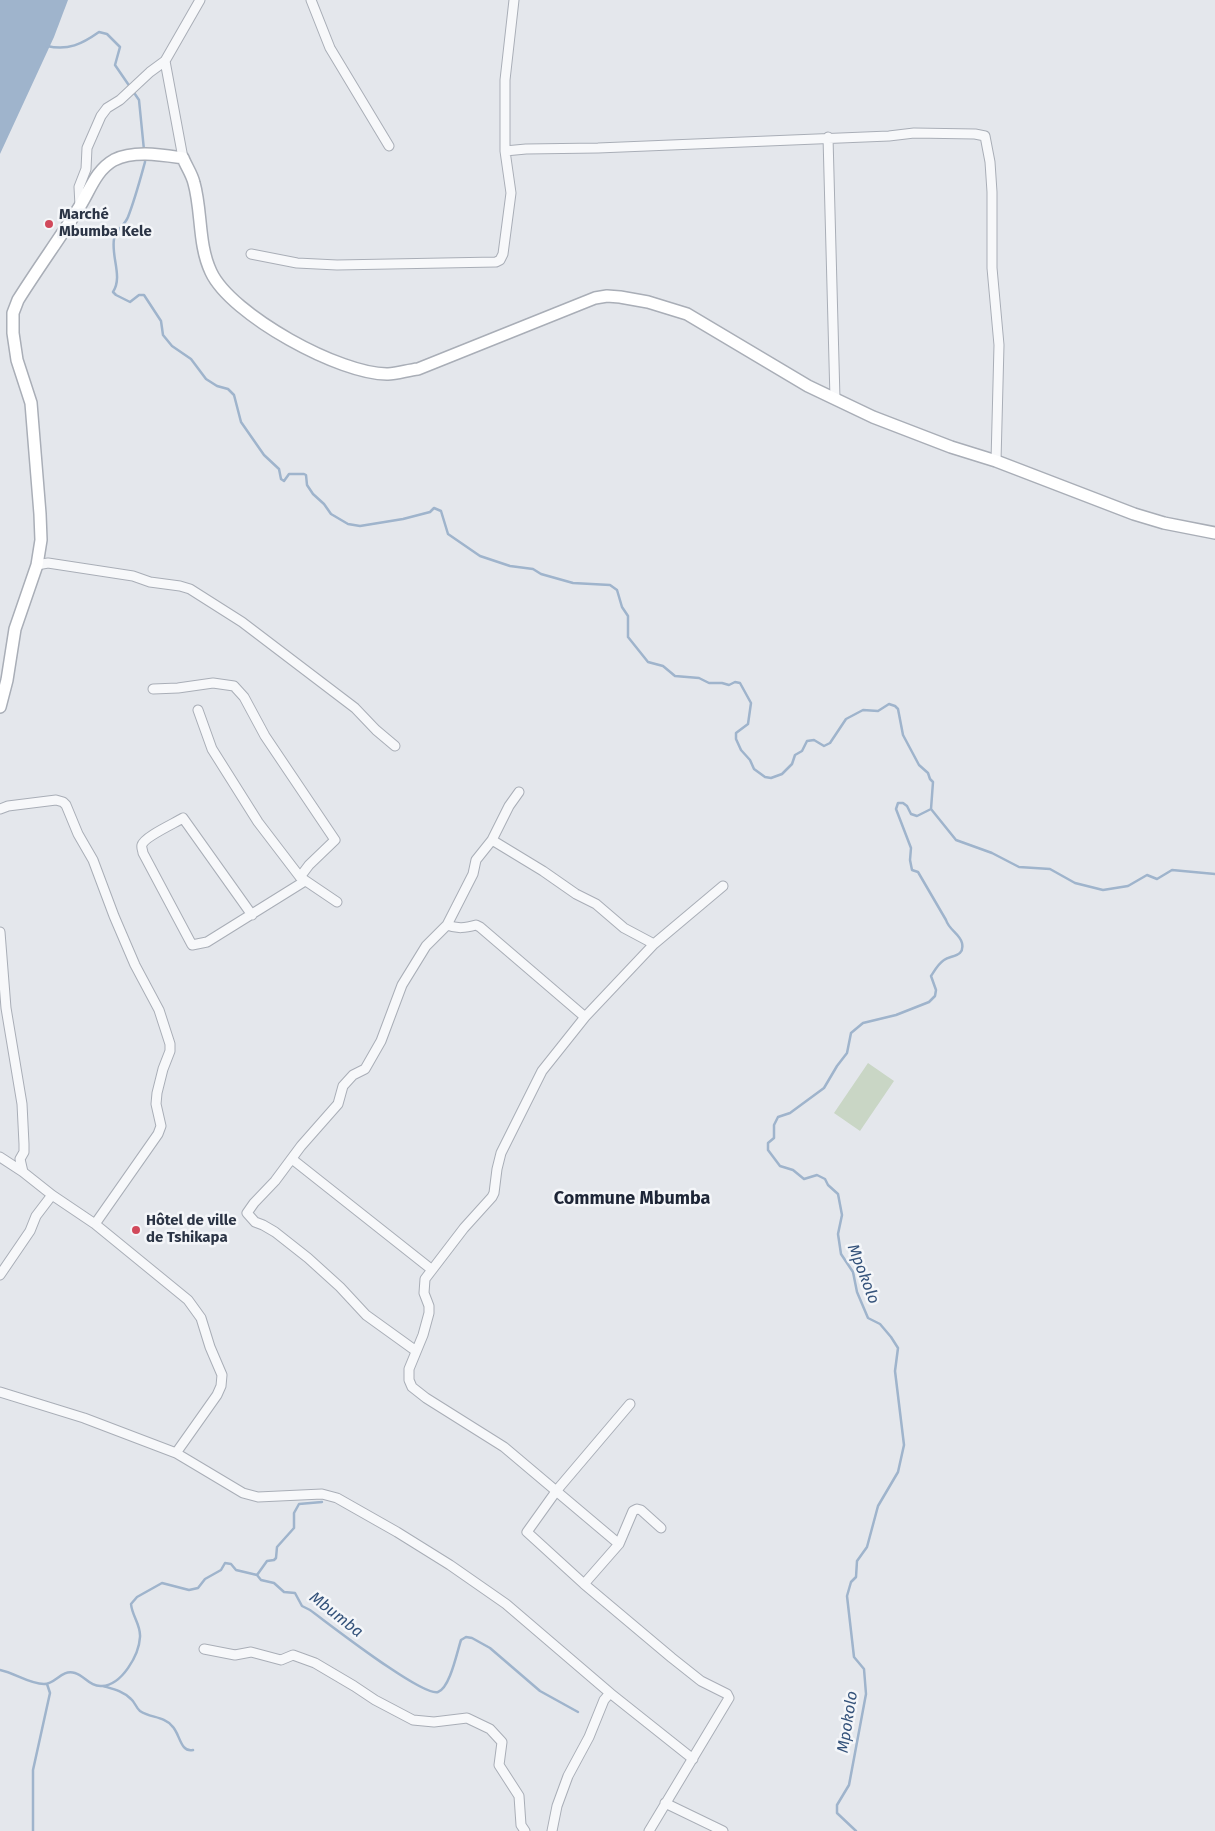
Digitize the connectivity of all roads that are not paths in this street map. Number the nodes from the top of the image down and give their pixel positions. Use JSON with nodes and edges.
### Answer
{"nodes":[{"id":1,"x":200,"y":0,"type":"edge"},
{"id":2,"x":311,"y":0,"type":"edge"},
{"id":3,"x":514,"y":0,"type":"edge"},
{"id":4,"x":165,"y":61,"type":"junction"},
{"id":5,"x":828,"y":137,"type":"junction"},
{"id":6,"x":389,"y":146,"type":"dead end"},
{"id":7,"x":505,"y":151,"type":"junction"},
{"id":8,"x":183,"y":158,"type":"junction"},
{"id":9,"x":80,"y":206,"type":"junction"},
{"id":10,"x":251,"y":254,"type":"dead end"},
{"id":11,"x":835,"y":399,"type":"junction"},
{"id":12,"x":996,"y":461,"type":"junction"},
{"id":13,"x":1215,"y":533,"type":"edge"},
{"id":14,"x":37,"y":565,"type":"junction"},
{"id":15,"x":153,"y":688,"type":"dead end"},
{"id":16,"x":0,"y":707,"type":"edge"},
{"id":17,"x":198,"y":710,"type":"dead end"},
{"id":18,"x":395,"y":746,"type":"dead end"},
{"id":19,"x":519,"y":792,"type":"dead end"},
{"id":20,"x":0,"y":809,"type":"edge"},
{"id":21,"x":492,"y":840,"type":"junction"},
{"id":22,"x":303,"y":879,"type":"junction"},
{"id":23,"x":723,"y":886,"type":"dead end"},
{"id":24,"x":337,"y":902,"type":"dead end"},
{"id":25,"x":252,"y":915,"type":"junction"},
{"id":26,"x":447,"y":926,"type":"junction"},
{"id":27,"x":0,"y":932,"type":"edge"},
{"id":28,"x":654,"y":944,"type":"junction"},
{"id":29,"x":585,"y":1017,"type":"junction"},
{"id":30,"x":0,"y":1157,"type":"edge"},
{"id":31,"x":292,"y":1160,"type":"junction"},
{"id":32,"x":23,"y":1172,"type":"junction"},
{"id":33,"x":52,"y":1195,"type":"junction"},
{"id":34,"x":95,"y":1224,"type":"junction"},
{"id":35,"x":431,"y":1269,"type":"junction"},
{"id":36,"x":0,"y":1275,"type":"edge"},
{"id":37,"x":416,"y":1351,"type":"junction"},
{"id":38,"x":0,"y":1392,"type":"edge"},
{"id":39,"x":630,"y":1404,"type":"dead end"},
{"id":40,"x":176,"y":1453,"type":"junction"},
{"id":41,"x":557,"y":1490,"type":"junction"},
{"id":42,"x":661,"y":1528,"type":"dead end"},
{"id":43,"x":619,"y":1544,"type":"junction"},
{"id":44,"x":584,"y":1584,"type":"junction"},
{"id":45,"x":204,"y":1649,"type":"dead end"},
{"id":46,"x":610,"y":1693,"type":"junction"},
{"id":47,"x":693,"y":1759,"type":"junction"},
{"id":48,"x":665,"y":1803,"type":"junction"},
{"id":49,"x":524,"y":1831,"type":"edge"},
{"id":50,"x":552,"y":1831,"type":"edge"},
{"id":51,"x":649,"y":1831,"type":"edge"},
{"id":52,"x":723,"y":1831,"type":"edge"}],
"edges":[{"from":1,"to":4,"type":"street"},
{"from":2,"to":6,"type":"street"},
{"from":3,"to":7,"type":"street"},
{"from":4,"to":8,"type":"street"},
{"from":4,"to":9,"type":"street"},
{"from":5,"to":7,"type":"street"},
{"from":5,"to":11,"type":"street"},
{"from":5,"to":12,"type":"street"},
{"from":7,"to":10,"type":"street"},
{"from":8,"to":9,"type":"main road"},
{"from":8,"to":11,"type":"main road"},
{"from":9,"to":14,"type":"main road"},
{"from":11,"to":12,"type":"main road"},
{"from":12,"to":13,"type":"main road"},
{"from":14,"to":16,"type":"main road"},
{"from":14,"to":18,"type":"street"},
{"from":15,"to":22,"type":"street"},
{"from":17,"to":22,"type":"street"},
{"from":19,"to":21,"type":"street"},
{"from":20,"to":34,"type":"street"},
{"from":21,"to":26,"type":"street"},
{"from":21,"to":28,"type":"street"},
{"from":22,"to":24,"type":"street"},
{"from":22,"to":25,"type":"street"},
{"from":23,"to":28,"type":"street"},
{"from":25,"to":25,"type":"street"},
{"from":26,"to":29,"type":"street"},
{"from":26,"to":31,"type":"street"},
{"from":27,"to":32,"type":"street"},
{"from":28,"to":29,"type":"street"},
{"from":29,"to":35,"type":"street"},
{"from":30,"to":32,"type":"street"},
{"from":31,"to":35,"type":"street"},
{"from":31,"to":37,"type":"street"},
{"from":32,"to":33,"type":"street"},
{"from":33,"to":34,"type":"street"},
{"from":33,"to":36,"type":"street"},
{"from":34,"to":40,"type":"street"},
{"from":35,"to":37,"type":"street"},
{"from":37,"to":41,"type":"street"},
{"from":38,"to":40,"type":"street"},
{"from":39,"to":41,"type":"street"},
{"from":40,"to":46,"type":"street"},
{"from":41,"to":43,"type":"street"},
{"from":41,"to":44,"type":"street"},
{"from":42,"to":43,"type":"street"},
{"from":43,"to":44,"type":"street"},
{"from":44,"to":47,"type":"street"},
{"from":45,"to":49,"type":"street"},
{"from":46,"to":47,"type":"street"},
{"from":46,"to":50,"type":"street"},
{"from":47,"to":48,"type":"street"},
{"from":48,"to":51,"type":"street"},
{"from":48,"to":52,"type":"street"}]}
